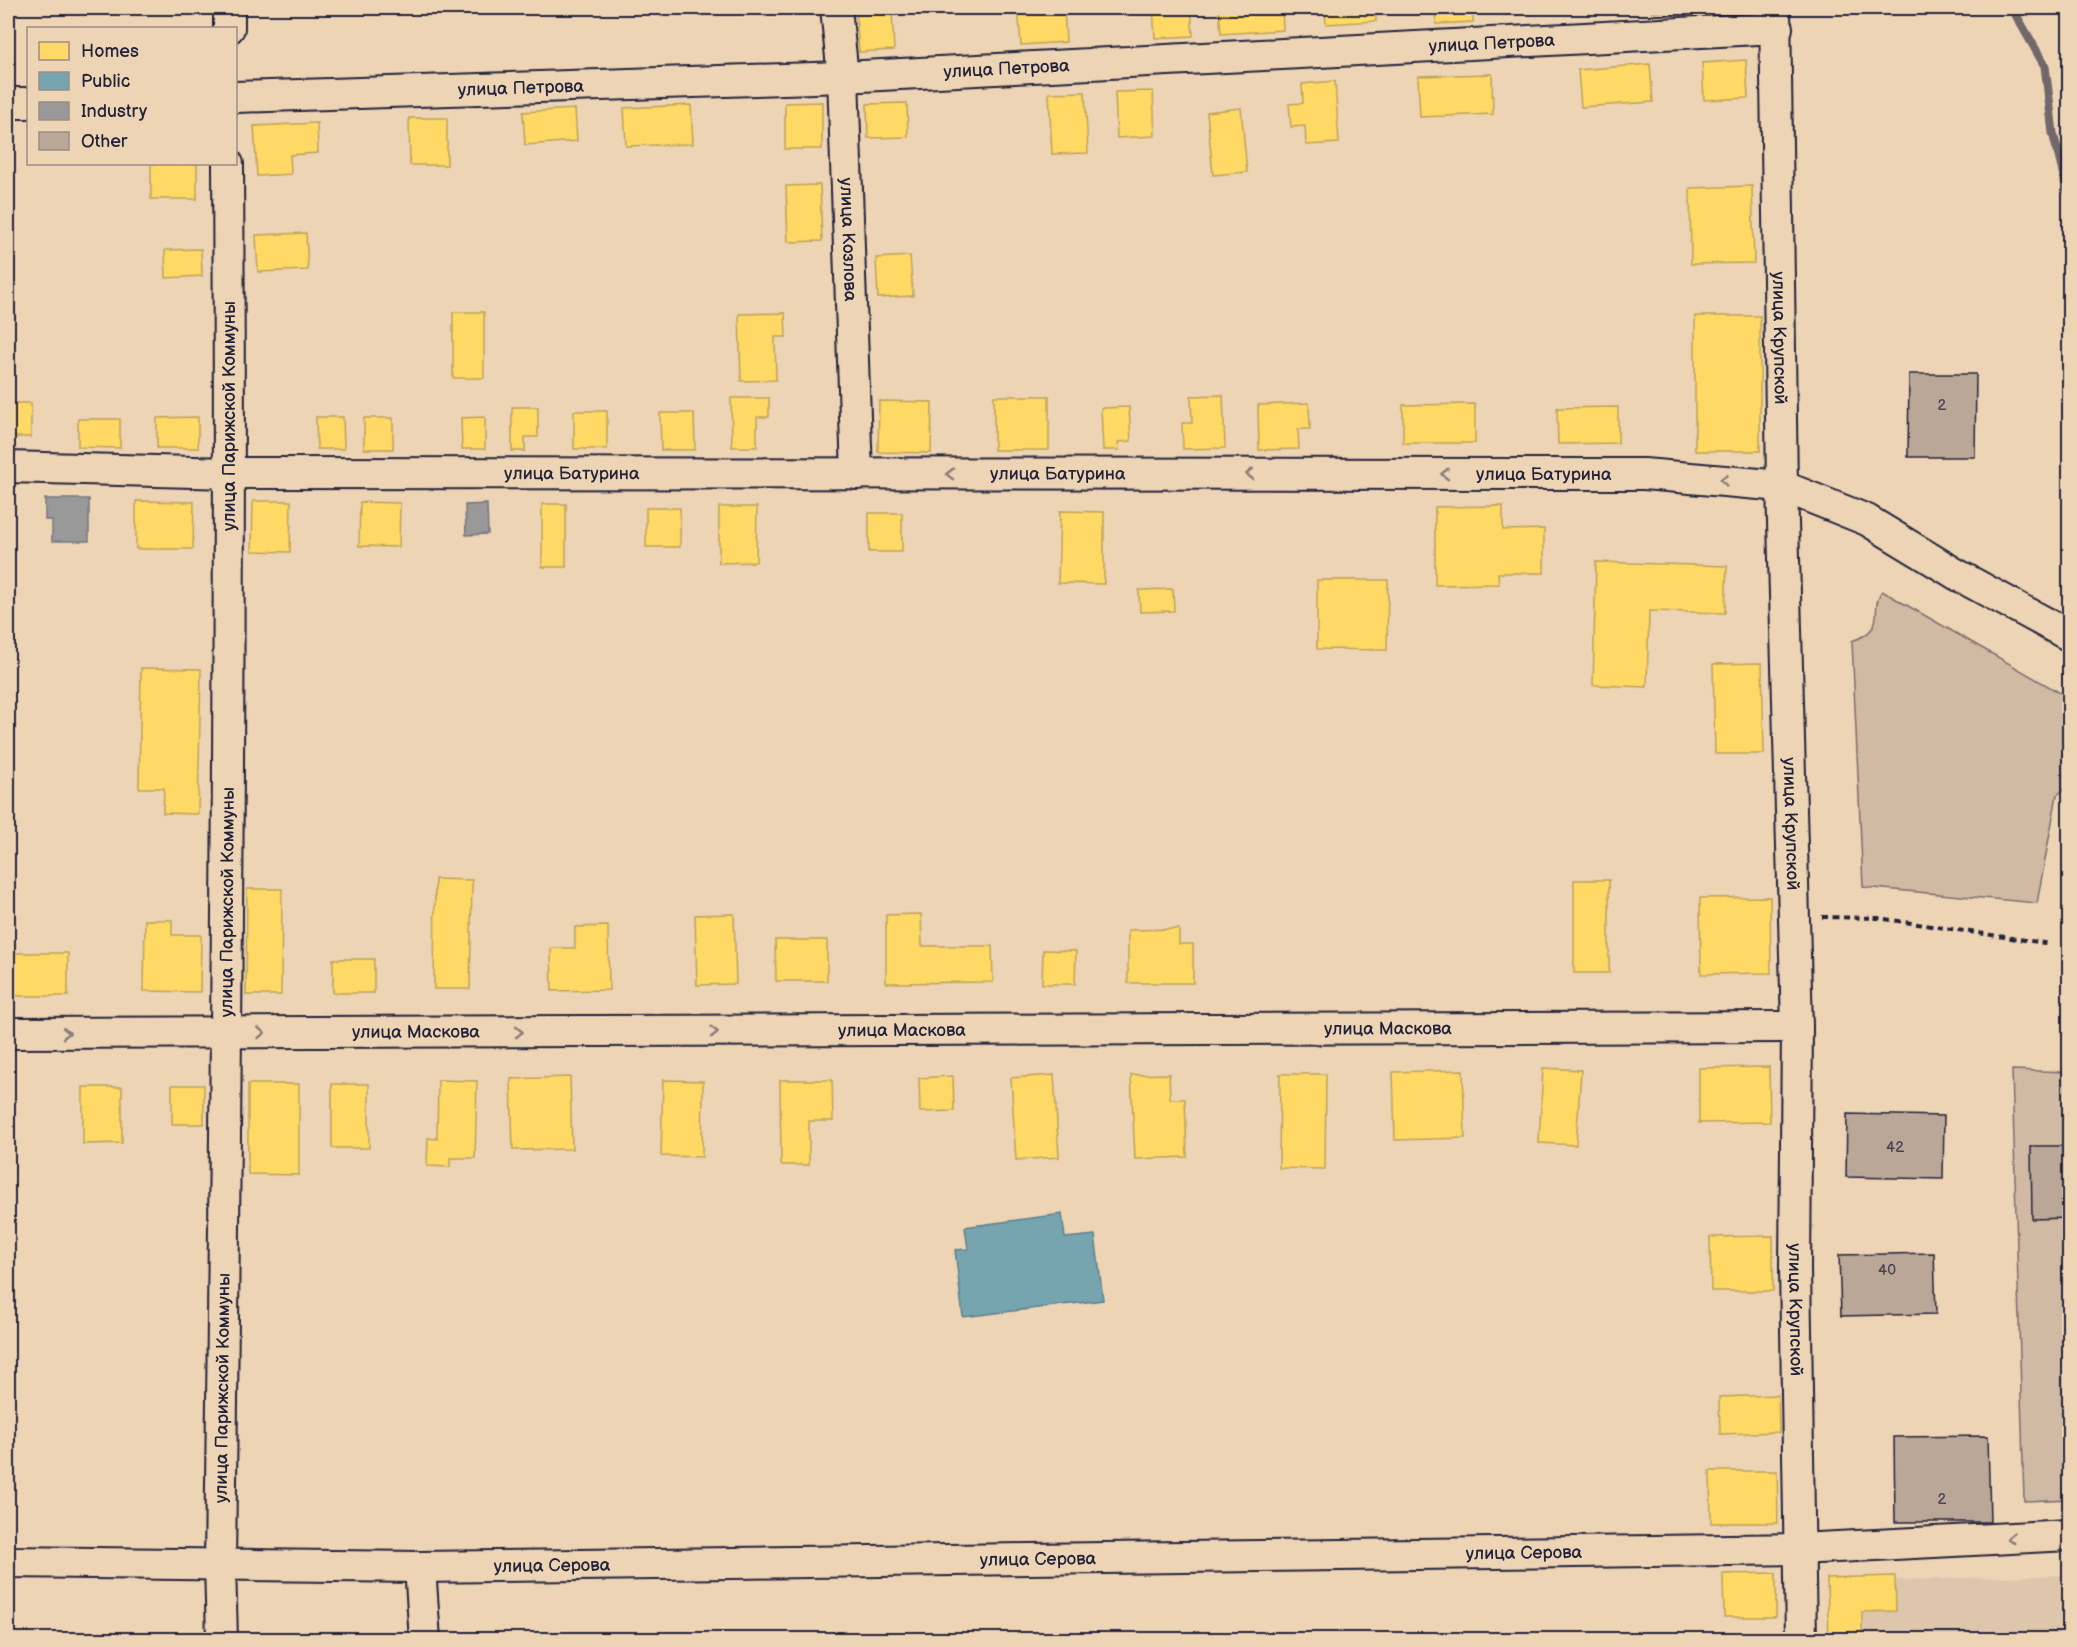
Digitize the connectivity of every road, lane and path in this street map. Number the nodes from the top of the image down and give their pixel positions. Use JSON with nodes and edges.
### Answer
{"nodes":[{"id":1,"x":229,"y":8,"type":"edge"},
{"id":2,"x":836,"y":8,"type":"edge"},
{"id":3,"x":1776,"y":18,"type":"edge"},
{"id":4,"x":229,"y":27,"type":"edge"},
{"id":5,"x":843,"y":77,"type":"junction"},
{"id":6,"x":237,"y":97,"type":"edge"},
{"id":7,"x":8,"y":103,"type":"edge"},
{"id":8,"x":27,"y":103,"type":"edge"},
{"id":9,"x":228,"y":165,"type":"edge"},
{"id":10,"x":8,"y":468,"type":"edge"},
{"id":11,"x":230,"y":473,"type":"junction"},
{"id":12,"x":856,"y":474,"type":"junction"},
{"id":13,"x":1782,"y":486,"type":"junction"},
{"id":14,"x":2070,"y":636,"type":"edge"},
{"id":15,"x":1794,"y":916,"type":"junction"},
{"id":16,"x":2050,"y":944,"type":"dead end"},
{"id":17,"x":1797,"y":1027,"type":"junction"},
{"id":18,"x":8,"y":1033,"type":"edge"},
{"id":19,"x":227,"y":1033,"type":"junction"},
{"id":20,"x":2070,"y":1535,"type":"edge"},
{"id":21,"x":1798,"y":1549,"type":"junction"},
{"id":22,"x":8,"y":1562,"type":"edge"},
{"id":23,"x":220,"y":1563,"type":"junction"},
{"id":24,"x":420,"y":1567,"type":"junction"},
{"id":25,"x":222,"y":1640,"type":"edge"},
{"id":26,"x":425,"y":1640,"type":"edge"},
{"id":27,"x":1801,"y":1640,"type":"edge"}],
"edges":[{"from":1,"to":4,"type":"street"},
{"from":2,"to":5,"type":"street","name":"улица Козлова"},
{"from":3,"to":5,"type":"street","name":"улица Петрова"},
{"from":3,"to":13,"type":"street","name":"улица Крупской"},
{"from":5,"to":6,"type":"street","name":"улица Петрова"},
{"from":5,"to":12,"type":"street","name":"улица Козлова"},
{"from":7,"to":8,"type":"street"},
{"from":9,"to":11,"type":"street","name":"улица Парижской Коммуны"},
{"from":10,"to":11,"type":"street","name":"улица Батурина"},
{"from":11,"to":12,"type":"street","name":"улица Батурина"},
{"from":11,"to":19,"type":"street","name":"улица Парижской Коммуны"},
{"from":13,"to":12,"type":"street","name":"улица Батурина","one_way":true},
{"from":13,"to":14,"type":"street","name":"улица Батурина"},
{"from":13,"to":15,"type":"street","name":"улица Крупской"},
{"from":15,"to":16,"type":"path"},
{"from":15,"to":17,"type":"street","name":"улица Крупской"},
{"from":19,"to":17,"type":"street","name":"улица Маскова","one_way":true},
{"from":17,"to":21,"type":"street","name":"улица Крупской"},
{"from":18,"to":19,"type":"street","name":"улица Маскова","one_way":true},
{"from":19,"to":23,"type":"street","name":"улица Парижской Коммуны"},
{"from":20,"to":21,"type":"street","name":"улица Серова","one_way":true},
{"from":21,"to":24,"type":"street","name":"улица Серова"},
{"from":21,"to":27,"type":"street","name":"улица Крупской"},
{"from":22,"to":23,"type":"street","name":"улица Серова"},
{"from":23,"to":24,"type":"street","name":"улица Серова"},
{"from":23,"to":25,"type":"street","name":"улица Парижской Коммуны"},
{"from":24,"to":26,"type":"street"}]}
